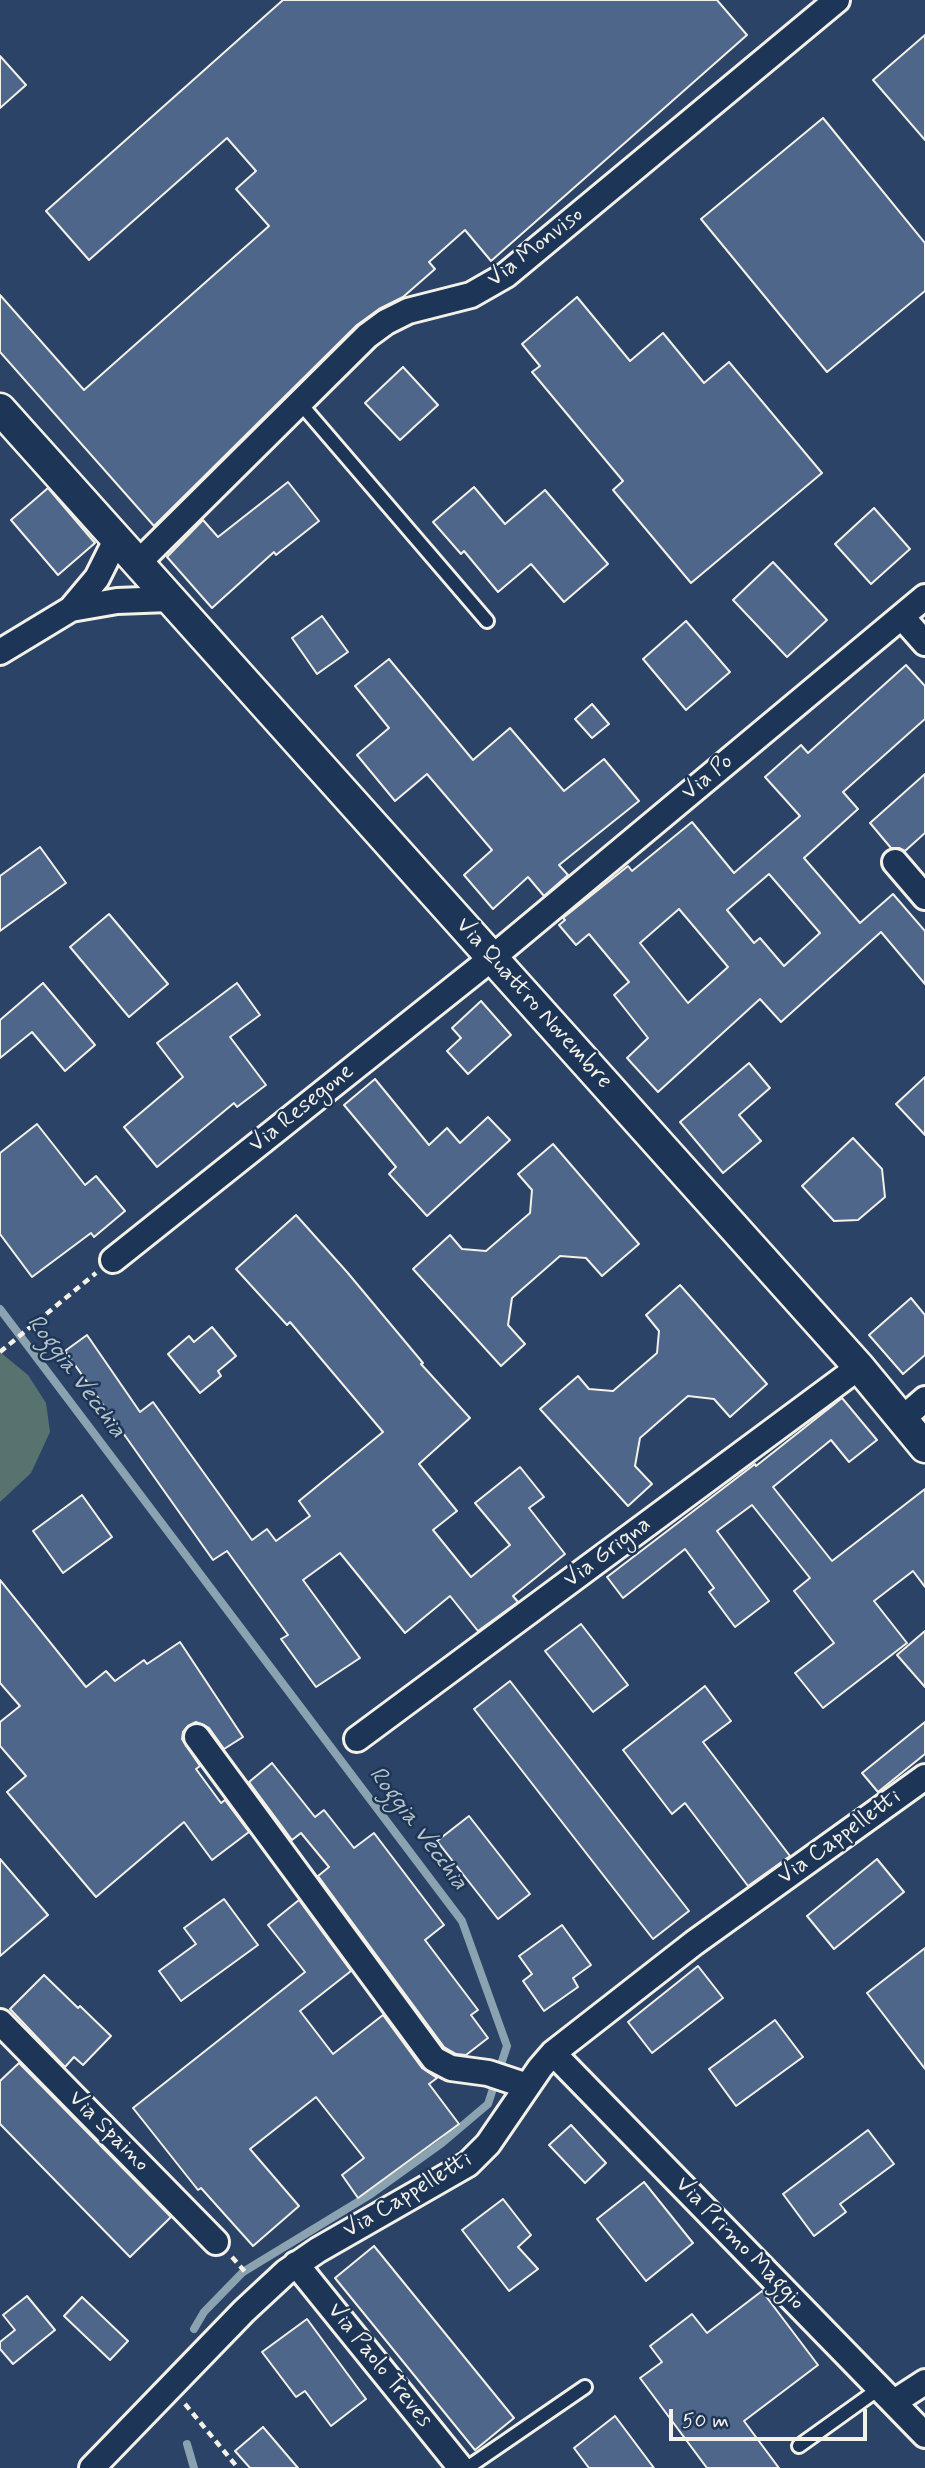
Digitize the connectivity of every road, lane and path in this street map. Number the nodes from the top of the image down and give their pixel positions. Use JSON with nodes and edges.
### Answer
{"nodes":[{"id":1,"x":837,"y":0,"type":"edge"},
{"id":2,"x":299,"y":401,"type":"junction"},
{"id":3,"x":0,"y":409,"type":"edge"},
{"id":4,"x":117,"y":538,"type":"junction"},
{"id":5,"x":138,"y":563,"type":"junction"},
{"id":6,"x":925,"y":597,"type":"edge"},
{"id":7,"x":169,"y":599,"type":"junction"},
{"id":8,"x":71,"y":609,"type":"junction"},
{"id":9,"x":902,"y":617,"type":"junction"},
{"id":10,"x":487,"y":621,"type":"dead end"},
{"id":11,"x":925,"y":643,"type":"edge"},
{"id":12,"x":0,"y":652,"type":"edge"},
{"id":13,"x":895,"y":862,"type":"dead end"},
{"id":14,"x":925,"y":897,"type":"edge"},
{"id":15,"x":492,"y":958,"type":"junction"},
{"id":16,"x":113,"y":1259,"type":"joint"},
{"id":17,"x":0,"y":1352,"type":"edge"},
{"id":18,"x":859,"y":1367,"type":"junction"},
{"id":19,"x":925,"y":1399,"type":"edge"},
{"id":20,"x":902,"y":1419,"type":"junction"},
{"id":21,"x":925,"y":1447,"type":"edge"},
{"id":22,"x":197,"y":1737,"type":"dead end"},
{"id":23,"x":357,"y":1739,"type":"dead end"},
{"id":24,"x":925,"y":1777,"type":"edge"},
{"id":25,"x":0,"y":2022,"type":"edge"},
{"id":26,"x":552,"y":2053,"type":"junction"},
{"id":27,"x":508,"y":2079,"type":"junction"},
{"id":28,"x":223,"y":2249,"type":"joint"},
{"id":29,"x":296,"y":2264,"type":"junction"},
{"id":30,"x":255,"y":2281,"type":"dead end"},
{"id":31,"x":925,"y":2382,"type":"edge"},
{"id":32,"x":171,"y":2387,"type":"junction"},
{"id":33,"x":585,"y":2387,"type":"dead end"},
{"id":34,"x":887,"y":2395,"type":"junction"},
{"id":35,"x":925,"y":2435,"type":"edge"},
{"id":36,"x":799,"y":2446,"type":"dead end"},
{"id":37,"x":92,"y":2468,"type":"edge"},
{"id":38,"x":238,"y":2468,"type":"edge"},
{"id":39,"x":461,"y":2468,"type":"edge"},
{"id":40,"x":467,"y":2468,"type":"edge"}],
"edges":[{"from":1,"to":2,"type":"street","name":"Via Monviso"},
{"from":2,"to":5,"type":"street","name":"Via Monviso"},
{"from":2,"to":10,"type":"lane"},
{"from":3,"to":4,"type":"street","name":"Via Quattro Novembre"},
{"from":4,"to":5,"type":"street","name":"Via Quattro Novembre"},
{"from":4,"to":8,"type":"street"},
{"from":5,"to":7,"type":"street","name":"Via Quattro Novembre"},
{"from":6,"to":9,"type":"street","name":"Via Po"},
{"from":7,"to":8,"type":"street"},
{"from":7,"to":15,"type":"street","name":"Via Quattro Novembre"},
{"from":8,"to":12,"type":"street"},
{"from":9,"to":11,"type":"street"},
{"from":9,"to":15,"type":"street","name":"Via Po"},
{"from":13,"to":14,"type":"street"},
{"from":15,"to":16,"type":"street","name":"Via Resegone"},
{"from":15,"to":18,"type":"street","name":"Via Quattro Novembre"},
{"from":16,"to":17,"type":"path"},
{"from":18,"to":20,"type":"street","name":"Via Quattro Novembre"},
{"from":18,"to":23,"type":"street","name":"Via Grigna"},
{"from":19,"to":20,"type":"street"},
{"from":20,"to":21,"type":"street","name":"Via Quattro Novembre"},
{"from":22,"to":27,"type":"street"},
{"from":24,"to":26,"type":"street","name":"Via Cappelletti"},
{"from":25,"to":28,"type":"street","name":"Via Spaino"},
{"from":26,"to":27,"type":"street","name":"Via Cappelletti"},
{"from":26,"to":34,"type":"street","name":"Via Primo Maggio"},
{"from":27,"to":29,"type":"street","name":"Via Cappelletti"},
{"from":28,"to":30,"type":"path"},
{"from":29,"to":32,"type":"street","name":"Via Cappelletti"},
{"from":29,"to":39,"type":"street","name":"Via Paolo Treves"},
{"from":31,"to":34,"type":"street"},
{"from":32,"to":37,"type":"street","name":"Via Cappelletti"},
{"from":32,"to":38,"type":"path"},
{"from":33,"to":40,"type":"lane"},
{"from":34,"to":35,"type":"street","name":"Via Primo Maggio"},
{"from":34,"to":36,"type":"lane"}]}
